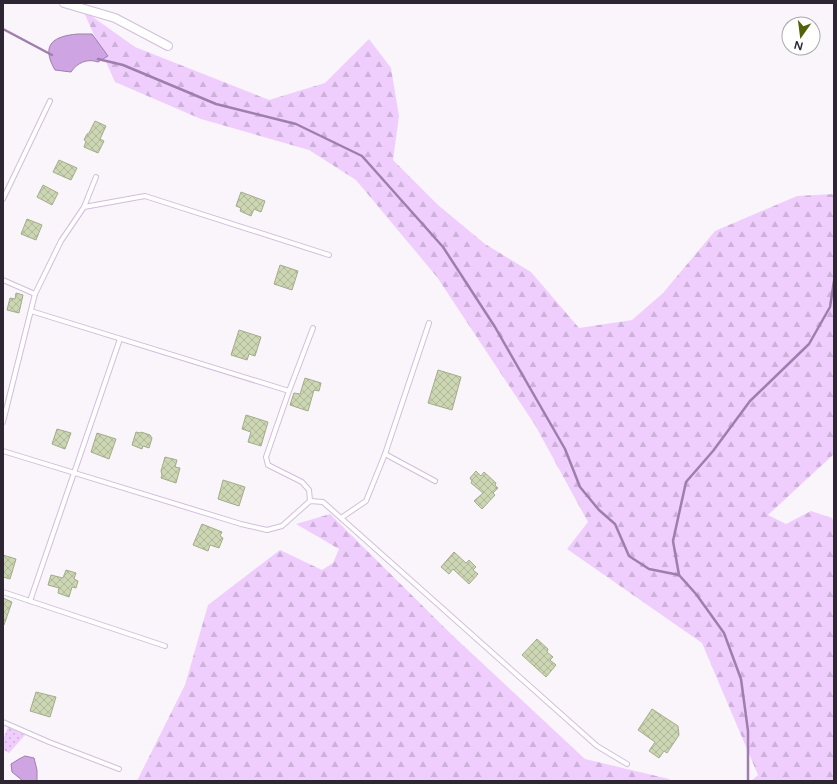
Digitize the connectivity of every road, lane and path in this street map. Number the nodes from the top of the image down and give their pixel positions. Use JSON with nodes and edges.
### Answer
{"nodes":[{"id":1,"x":64,"y":3,"type":"edge"},
{"id":2,"x":168,"y":46,"type":"dead end"},
{"id":3,"x":50,"y":101,"type":"dead end"},
{"id":4,"x":96,"y":177,"type":"dead end"},
{"id":5,"x":3,"y":199,"type":"edge"},
{"id":6,"x":84,"y":207,"type":"junction"},
{"id":7,"x":329,"y":255,"type":"dead end"},
{"id":8,"x":3,"y":280,"type":"edge"},
{"id":9,"x":35,"y":294,"type":"junction"},
{"id":10,"x":31,"y":311,"type":"junction"},
{"id":11,"x":429,"y":323,"type":"dead end"},
{"id":12,"x":312,"y":328,"type":"dead end"},
{"id":13,"x":120,"y":339,"type":"junction"},
{"id":14,"x":290,"y":391,"type":"junction"},
{"id":15,"x":3,"y":422,"type":"edge"},
{"id":16,"x":3,"y":451,"type":"edge"},
{"id":17,"x":385,"y":454,"type":"junction"},
{"id":18,"x":74,"y":473,"type":"junction"},
{"id":19,"x":435,"y":481,"type":"dead end"},
{"id":20,"x":310,"y":501,"type":"junction"},
{"id":21,"x":341,"y":518,"type":"junction"},
{"id":22,"x":3,"y":592,"type":"edge"},
{"id":23,"x":30,"y":601,"type":"junction"},
{"id":24,"x":165,"y":646,"type":"dead end"},
{"id":25,"x":3,"y":722,"type":"edge"},
{"id":26,"x":627,"y":764,"type":"dead end"},
{"id":27,"x":119,"y":769,"type":"dead end"}],
"edges":[{"from":1,"to":2,"type":"street"},
{"from":3,"to":5,"type":"lane"},
{"from":4,"to":6,"type":"lane"},
{"from":6,"to":7,"type":"lane"},
{"from":6,"to":9,"type":"lane"},
{"from":8,"to":9,"type":"lane"},
{"from":9,"to":10,"type":"lane"},
{"from":10,"to":13,"type":"lane"},
{"from":10,"to":15,"type":"lane"},
{"from":11,"to":17,"type":"lane"},
{"from":12,"to":14,"type":"lane"},
{"from":13,"to":14,"type":"lane"},
{"from":13,"to":18,"type":"lane"},
{"from":14,"to":20,"type":"lane"},
{"from":16,"to":18,"type":"lane"},
{"from":17,"to":19,"type":"lane"},
{"from":17,"to":21,"type":"lane"},
{"from":18,"to":20,"type":"lane"},
{"from":18,"to":23,"type":"lane"},
{"from":20,"to":21,"type":"lane"},
{"from":21,"to":26,"type":"lane"},
{"from":22,"to":23,"type":"lane"},
{"from":23,"to":24,"type":"lane"},
{"from":25,"to":27,"type":"lane"}]}
